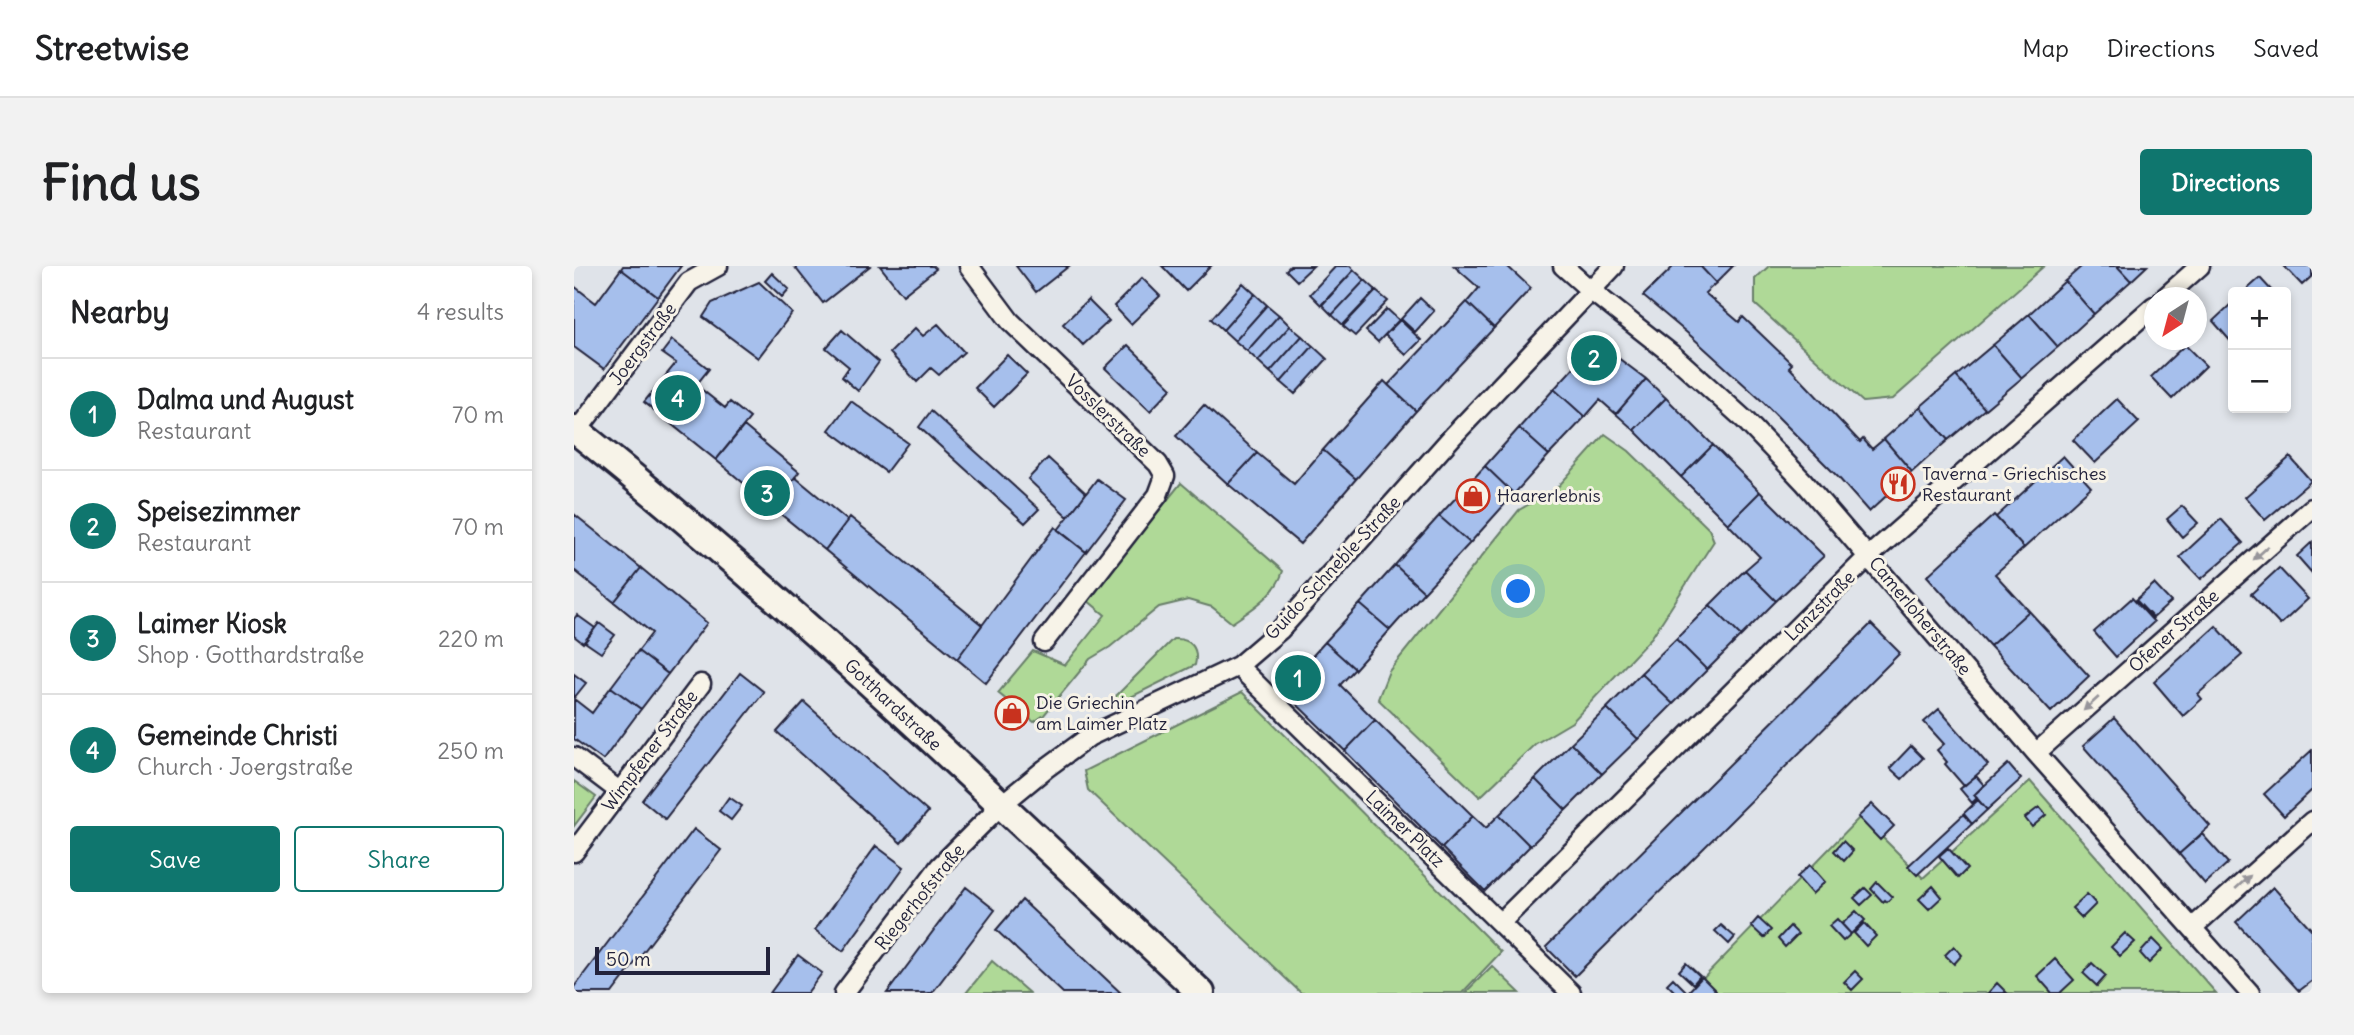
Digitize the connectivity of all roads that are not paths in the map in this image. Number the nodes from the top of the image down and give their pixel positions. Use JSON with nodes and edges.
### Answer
{"nodes":[{"id":1,"x":718,"y":266,"type":"edge"},
{"id":2,"x":969,"y":266,"type":"edge"},
{"id":3,"x":1563,"y":266,"type":"edge"},
{"id":4,"x":1614,"y":266,"type":"edge"},
{"id":5,"x":2200,"y":266,"type":"edge"},
{"id":6,"x":2176,"y":287,"type":"edge"},
{"id":7,"x":1590,"y":290,"type":"junction"},
{"id":8,"x":2144,"y":315,"type":"edge"},
{"id":9,"x":575,"y":430,"type":"edge"},
{"id":10,"x":2312,"y":508,"type":"edge"},
{"id":11,"x":1869,"y":556,"type":"junction"},
{"id":12,"x":1044,"y":642,"type":"dead end"},
{"id":13,"x":1238,"y":666,"type":"junction"},
{"id":14,"x":701,"y":684,"type":"dead end"},
{"id":15,"x":2036,"y":753,"type":"junction"},
{"id":16,"x":574,"y":757,"type":"edge"},
{"id":17,"x":619,"y":791,"type":"junction"},
{"id":18,"x":1001,"y":805,"type":"junction"},
{"id":19,"x":2312,"y":821,"type":"edge"},
{"id":20,"x":574,"y":852,"type":"edge"},
{"id":21,"x":1500,"y":923,"type":"junction"},
{"id":22,"x":2192,"y":928,"type":"junction"},
{"id":23,"x":844,"y":993,"type":"edge"},
{"id":24,"x":1201,"y":993,"type":"edge"},
{"id":25,"x":1571,"y":993,"type":"edge"},
{"id":26,"x":2250,"y":993,"type":"edge"}],
"edges":[{"from":1,"to":9,"type":"street","name":"Joergstraße"},
{"from":2,"to":12,"type":"street","name":"Vosslerstraße"},
{"from":3,"to":7,"type":"street","name":"Camerloherstraße"},
{"from":4,"to":7,"type":"street","name":"Guido-Schneble-Straße"},
{"from":5,"to":6,"type":"street"},
{"from":7,"to":11,"type":"street","name":"Camerloherstraße"},
{"from":7,"to":13,"type":"street","name":"Guido-Schneble-Straße"},
{"from":8,"to":11,"type":"street","name":"Lanzstraße"},
{"from":9,"to":18,"type":"street","name":"Gotthardstraße"},
{"from":10,"to":15,"type":"street","name":"Ofener Straße","one_way":true},
{"from":11,"to":15,"type":"street","name":"Camerloherstraße"},
{"from":11,"to":21,"type":"street","name":"Lanzstraße"},
{"from":13,"to":18,"type":"street","name":"Guido-Schneble-Straße"},
{"from":13,"to":21,"type":"street","name":"Laimer Platz"},
{"from":14,"to":17,"type":"street","name":"Wimpfener Straße"},
{"from":15,"to":22,"type":"street","name":"Camerloherstraße"},
{"from":16,"to":17,"type":"street"},
{"from":17,"to":20,"type":"street","name":"Wimpfener Straße"},
{"from":18,"to":23,"type":"street","name":"Riegerhofstraße"},
{"from":18,"to":24,"type":"street","name":"Gotthardstraße"},
{"from":22,"to":19,"type":"street","one_way":true},
{"from":21,"to":25,"type":"street","name":"Laimer Platz"},
{"from":22,"to":26,"type":"street","name":"Camerloherstraße"}]}
